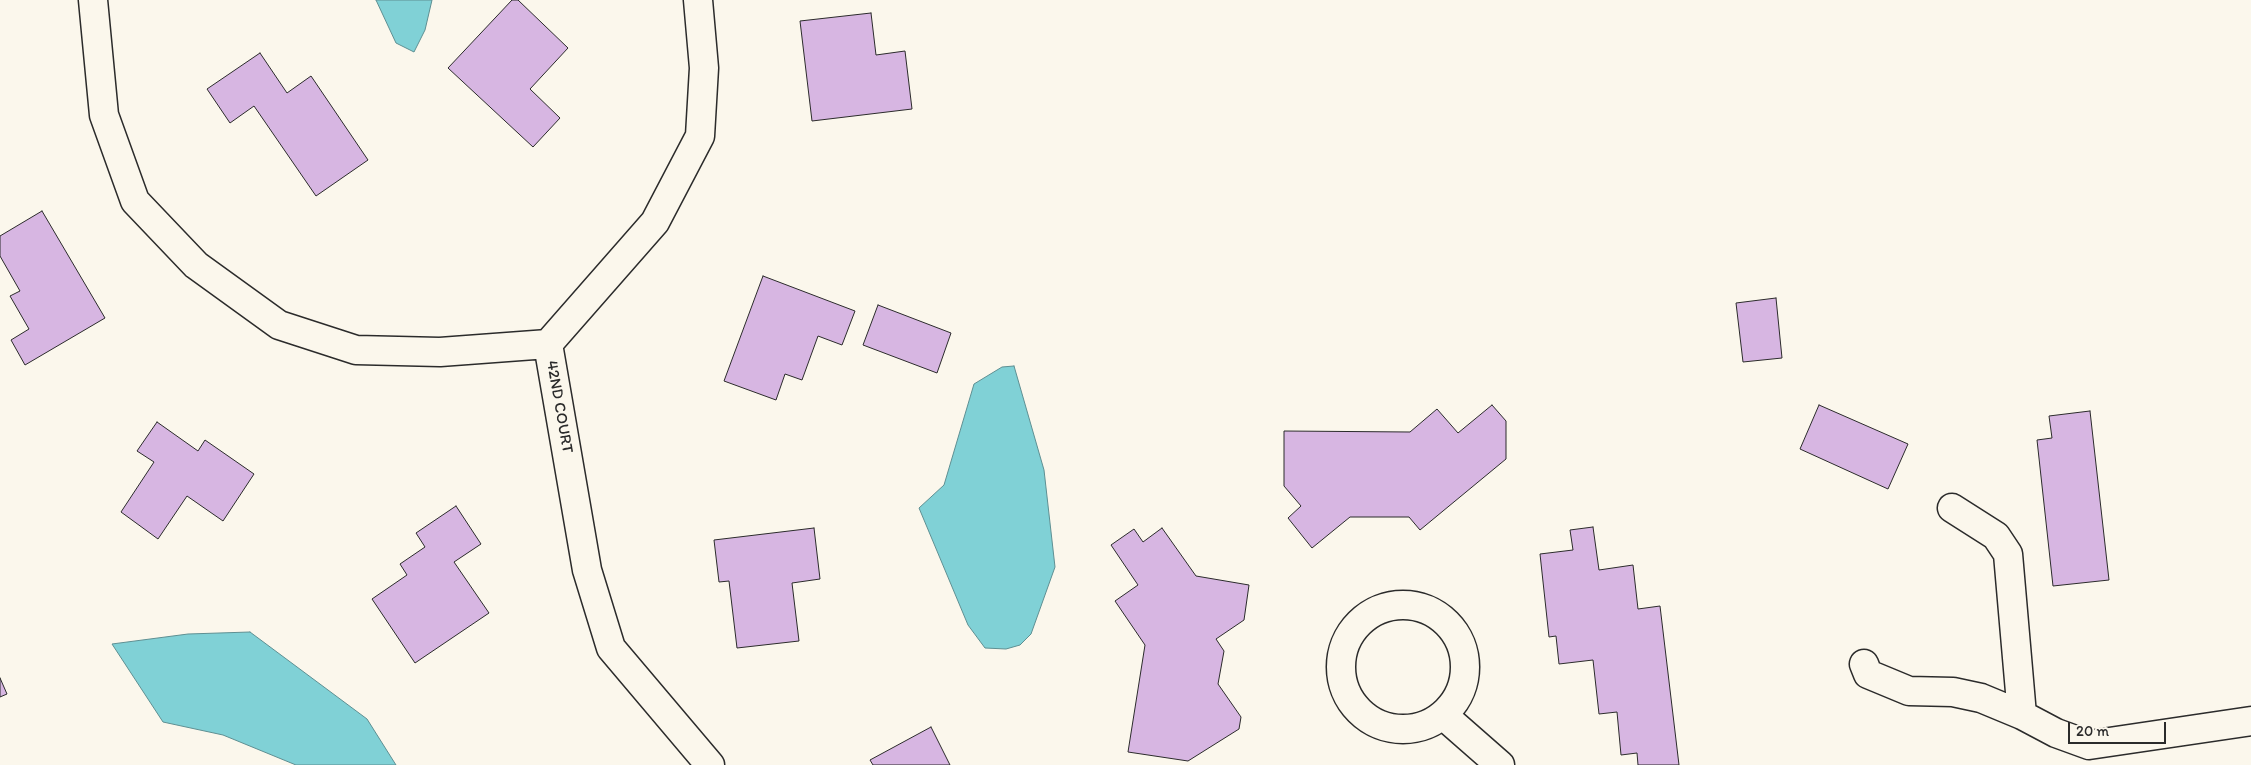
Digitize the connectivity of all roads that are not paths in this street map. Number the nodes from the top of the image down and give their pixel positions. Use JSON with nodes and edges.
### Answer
{"nodes":[{"id":1,"x":93,"y":0,"type":"edge"},
{"id":2,"x":698,"y":0,"type":"edge"},
{"id":3,"x":548,"y":344,"type":"junction"},
{"id":4,"x":1952,"y":508,"type":"dead end"},
{"id":5,"x":1864,"y":664,"type":"dead end"},
{"id":6,"x":1442,"y":715,"type":"junction"},
{"id":7,"x":2022,"y":715,"type":"junction"},
{"id":8,"x":2251,"y":721,"type":"edge"},
{"id":9,"x":710,"y":765,"type":"edge"},
{"id":10,"x":1500,"y":765,"type":"edge"}],
"edges":[{"from":1,"to":3,"type":"street"},
{"from":2,"to":3,"type":"street","name":"42ND COURT"},
{"from":3,"to":9,"type":"street","name":"42ND COURT"},
{"from":4,"to":7,"type":"street"},
{"from":5,"to":7,"type":"street"},
{"from":6,"to":6,"type":"street"},
{"from":6,"to":10,"type":"street"},
{"from":7,"to":8,"type":"street"}]}
